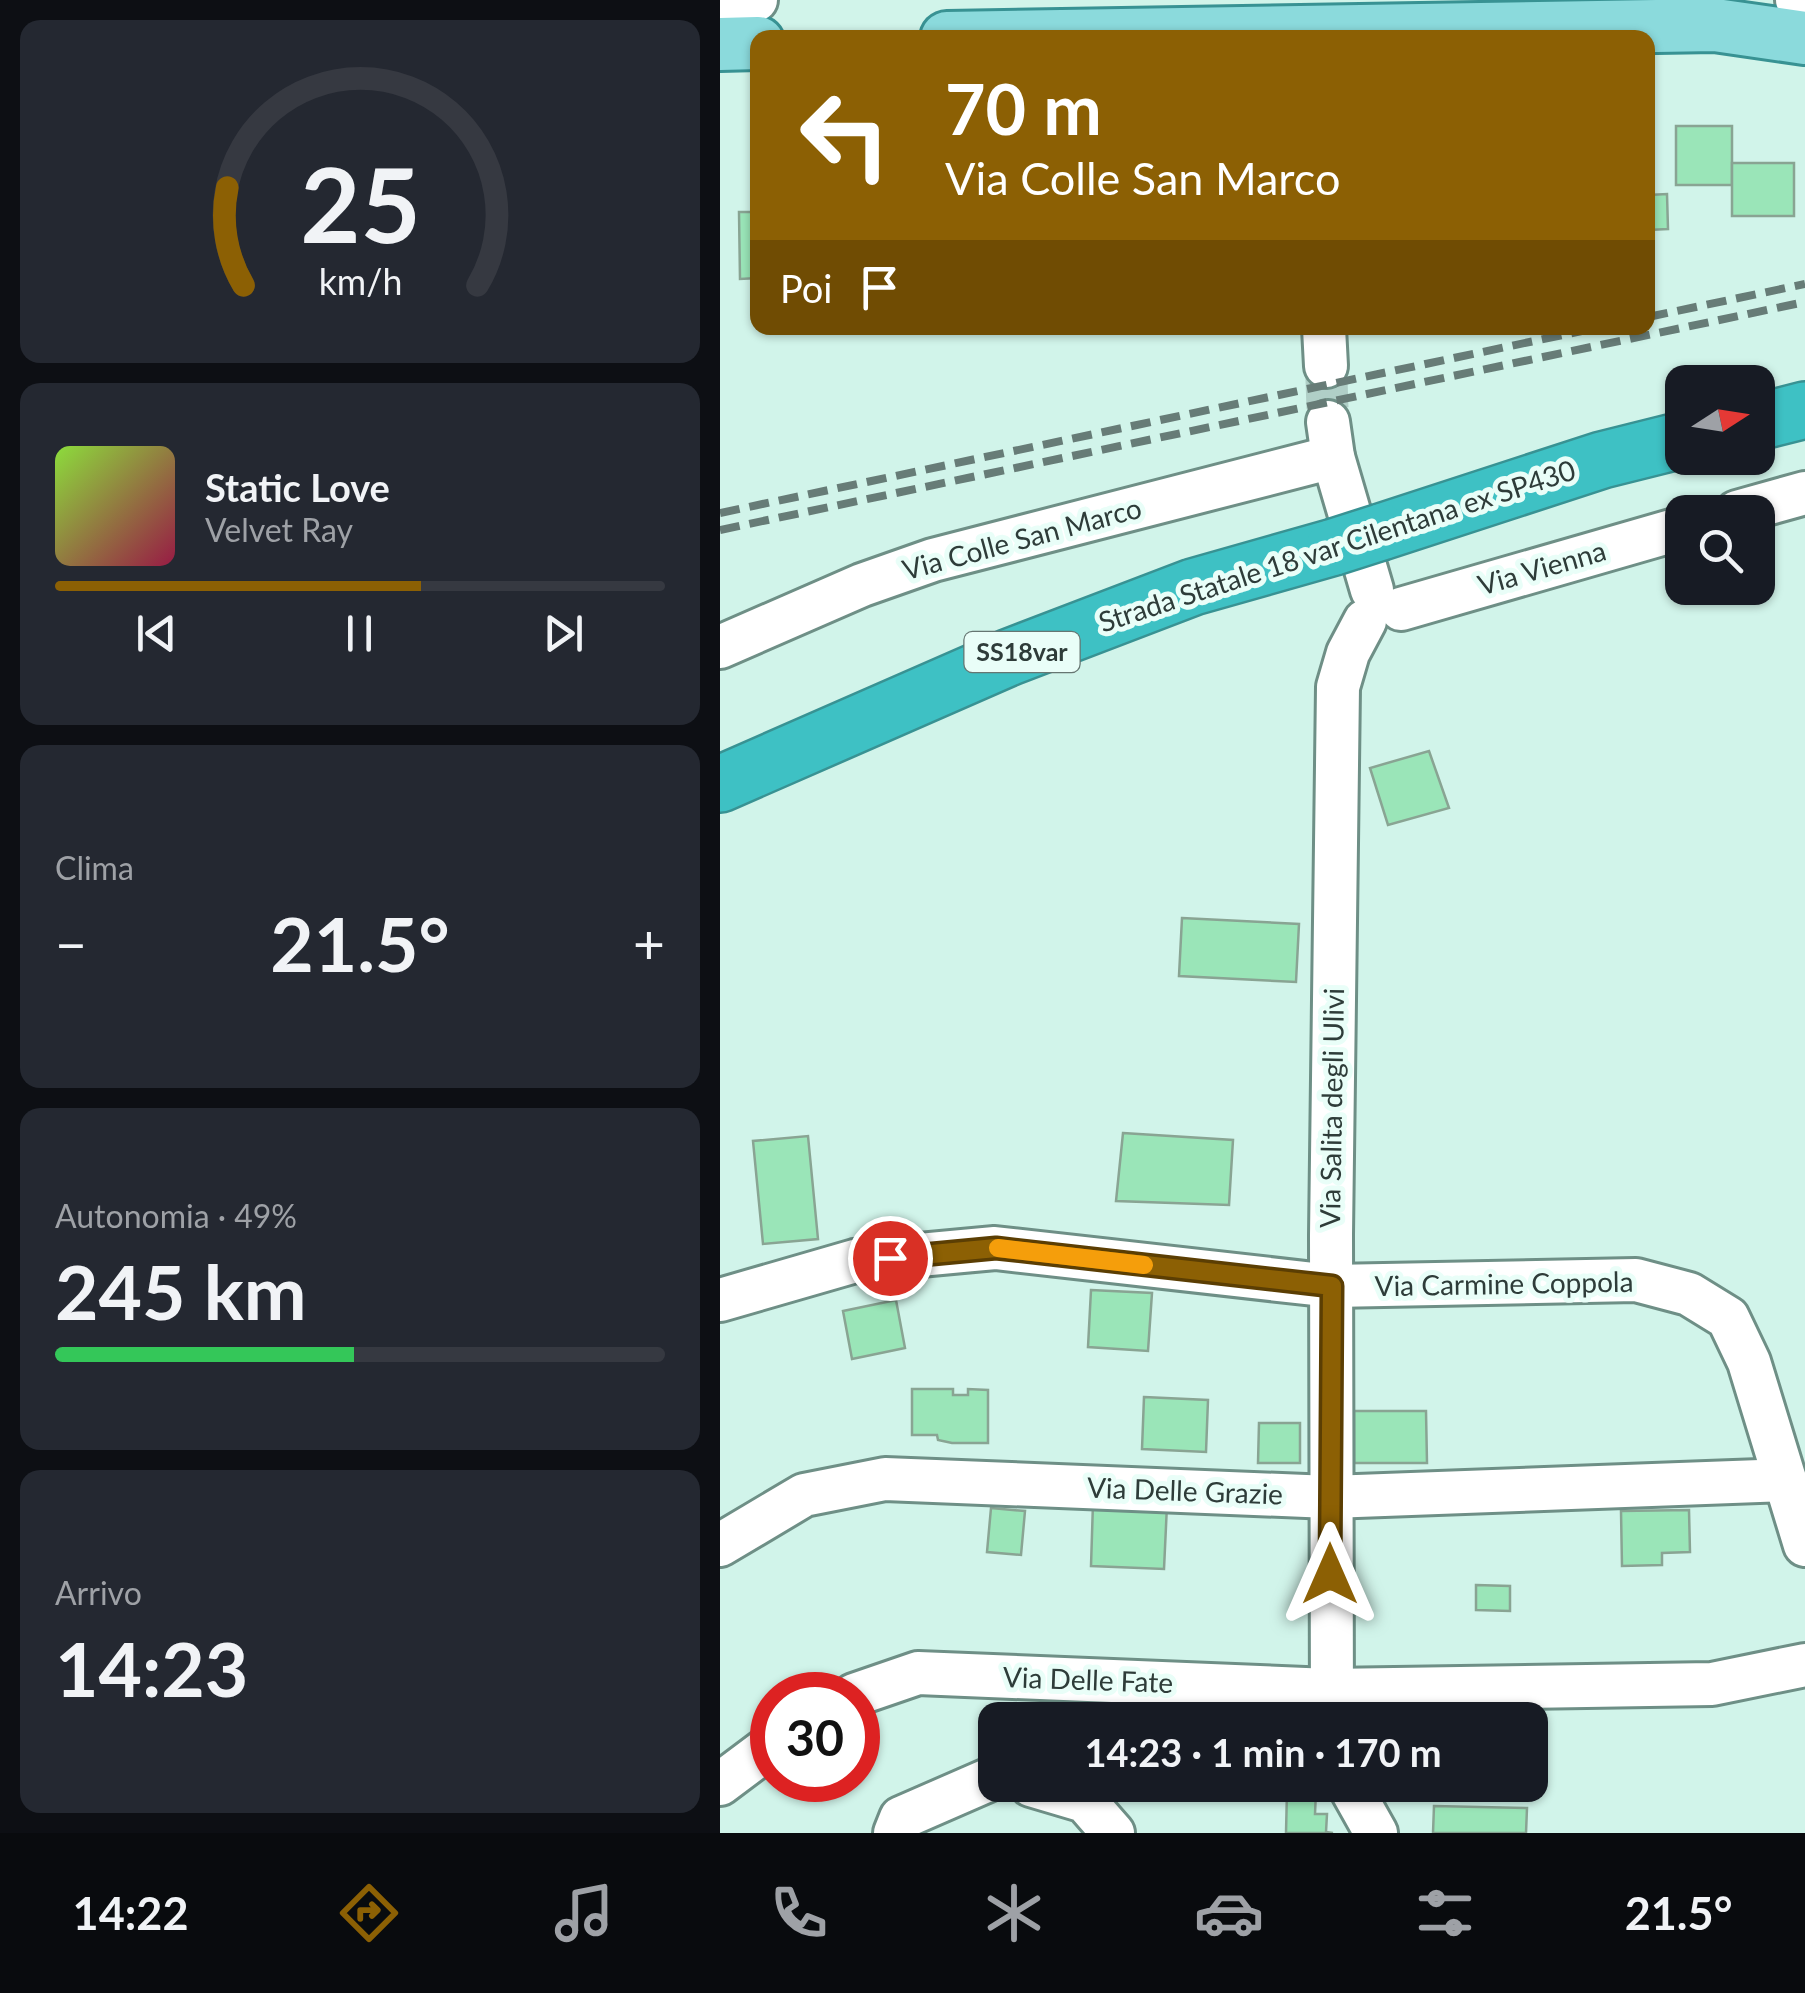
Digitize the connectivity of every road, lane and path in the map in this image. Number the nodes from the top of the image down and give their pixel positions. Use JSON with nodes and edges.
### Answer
{"nodes":[{"id":1,"x":756,"y":0,"type":"edge"},
{"id":2,"x":1797,"y":0,"type":"edge"},
{"id":3,"x":720,"y":1,"type":"edge"},
{"id":4,"x":1805,"y":1,"type":"edge"},
{"id":5,"x":1465,"y":30,"type":"edge"},
{"id":6,"x":1805,"y":38,"type":"edge"},
{"id":7,"x":750,"y":42,"type":"edge"},
{"id":8,"x":720,"y":44,"type":"edge"},
{"id":9,"x":1805,"y":410,"type":"edge"},
{"id":10,"x":1775,"y":418,"type":"edge"},
{"id":11,"x":1665,"y":444,"type":"edge"},
{"id":12,"x":1805,"y":493,"type":"edge"},
{"id":13,"x":1775,"y":501,"type":"edge"},
{"id":14,"x":1665,"y":532,"type":"edge"},
{"id":15,"x":1379,"y":607,"type":"junction"},
{"id":16,"x":720,"y":647,"type":"edge"},
{"id":17,"x":720,"y":784,"type":"edge"},
{"id":18,"x":1332,"y":1286,"type":"junction"},
{"id":19,"x":720,"y":1300,"type":"edge"},
{"id":20,"x":1784,"y":1480,"type":"junction"},
{"id":21,"x":1330,"y":1497,"type":"junction"},
{"id":22,"x":720,"y":1545,"type":"edge"},
{"id":23,"x":1805,"y":1546,"type":"edge"},
{"id":24,"x":1805,"y":1665,"type":"edge"},
{"id":25,"x":880,"y":1686,"type":"edge"},
{"id":26,"x":1293,"y":1702,"type":"edge"},
{"id":27,"x":1331,"y":1702,"type":"edge"},
{"id":28,"x":1385,"y":1702,"type":"edge"},
{"id":29,"x":750,"y":1762,"type":"edge"},
{"id":30,"x":720,"y":1784,"type":"edge"},
{"id":31,"x":978,"y":1784,"type":"edge"},
{"id":32,"x":1086,"y":1802,"type":"edge"},
{"id":33,"x":1359,"y":1802,"type":"edge"},
{"id":34,"x":895,"y":1833,"type":"edge"},
{"id":35,"x":1114,"y":1833,"type":"edge"},
{"id":36,"x":1376,"y":1833,"type":"edge"}],
"edges":[{"from":1,"to":3,"type":"street"},
{"from":2,"to":4,"type":"street"},
{"from":5,"to":6,"type":"main road"},
{"from":7,"to":8,"type":"main road"},
{"from":9,"to":10,"type":"highway"},
{"from":11,"to":17,"type":"highway","name":"Strada Statale 18 var Cilentana ex SP430","number":"SS18var"},
{"from":12,"to":13,"type":"street"},
{"from":14,"to":15,"type":"street","name":"Via Vienna"},
{"from":15,"to":16,"type":"street","name":"Via Colle San Marco"},
{"from":15,"to":18,"type":"street","name":"Via Salita degli Ulivi"},
{"from":18,"to":19,"type":"street"},
{"from":18,"to":20,"type":"street","name":"Via Carmine Coppola"},
{"from":18,"to":21,"type":"street","name":"Via Salita degli Ulivi"},
{"from":20,"to":21,"type":"street","name":"Via Delle Grazie"},
{"from":20,"to":23,"type":"street","name":"Via Carmine Coppola"},
{"from":21,"to":22,"type":"street","name":"Via Delle Grazie"},
{"from":21,"to":27,"type":"street","name":"Via Salita degli Ulivi"},
{"from":24,"to":28,"type":"street","name":"Via Delle Fate"},
{"from":25,"to":26,"type":"street","name":"Via Delle Fate"},
{"from":29,"to":30,"type":"street"},
{"from":31,"to":34,"type":"street"},
{"from":32,"to":35,"type":"street"},
{"from":33,"to":36,"type":"street"}]}
